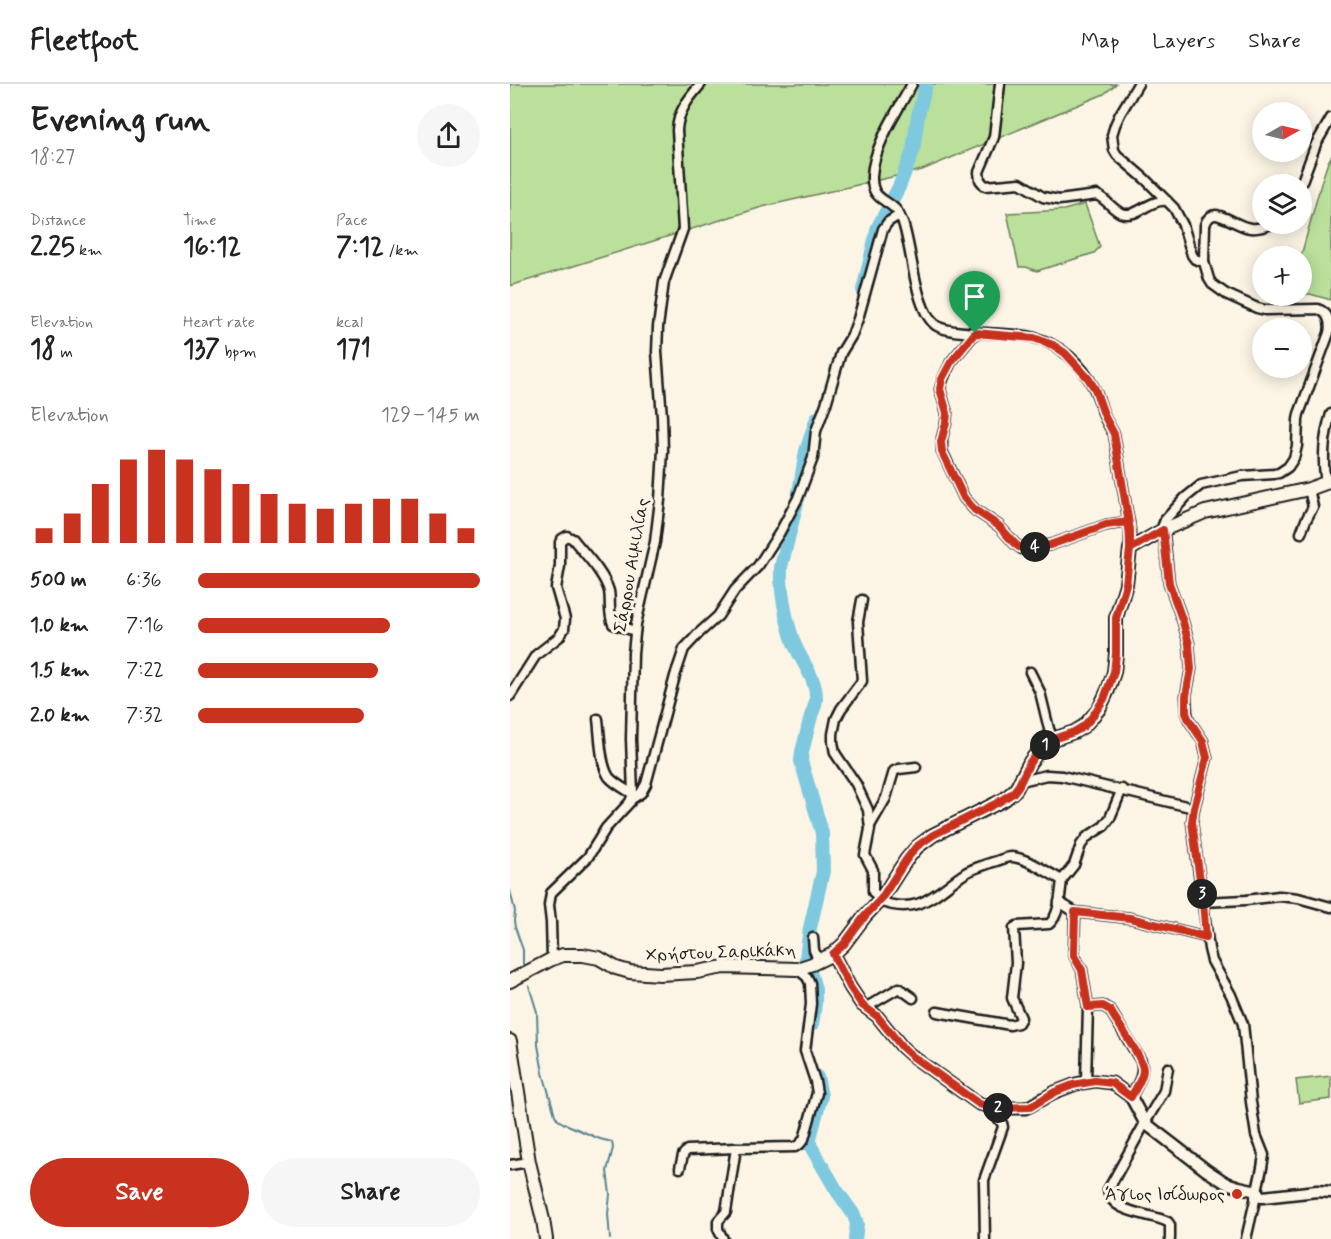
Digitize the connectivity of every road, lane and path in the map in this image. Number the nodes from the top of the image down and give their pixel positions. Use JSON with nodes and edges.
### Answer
{"nodes":[{"id":1,"x":701,"y":84,"type":"edge"},
{"id":2,"x":912,"y":84,"type":"edge"},
{"id":3,"x":1000,"y":84,"type":"edge"},
{"id":4,"x":1138,"y":84,"type":"edge"},
{"id":5,"x":1331,"y":118,"type":"edge"},
{"id":6,"x":1305,"y":174,"type":"edge"},
{"id":7,"x":1167,"y":201,"type":"junction"},
{"id":8,"x":897,"y":212,"type":"junction"},
{"id":9,"x":1252,"y":228,"type":"edge"},
{"id":10,"x":1204,"y":262,"type":"junction"},
{"id":11,"x":1327,"y":311,"type":"edge"},
{"id":12,"x":975,"y":333,"type":"junction"},
{"id":13,"x":1331,"y":414,"type":"edge"},
{"id":14,"x":1328,"y":482,"type":"edge"},
{"id":15,"x":1310,"y":489,"type":"junction"},
{"id":16,"x":1128,"y":522,"type":"junction"},
{"id":17,"x":1163,"y":530,"type":"junction"},
{"id":18,"x":1302,"y":533,"type":"dead end"},
{"id":19,"x":1130,"y":549,"type":"junction"},
{"id":20,"x":862,"y":600,"type":"dead end"},
{"id":21,"x":635,"y":631,"type":"junction"},
{"id":22,"x":1030,"y":672,"type":"dead end"},
{"id":23,"x":510,"y":696,"type":"edge"},
{"id":24,"x":597,"y":719,"type":"dead end"},
{"id":25,"x":1053,"y":739,"type":"junction"},
{"id":26,"x":916,"y":767,"type":"dead end"},
{"id":27,"x":1021,"y":781,"type":"junction"},
{"id":28,"x":1122,"y":789,"type":"junction"},
{"id":29,"x":633,"y":797,"type":"junction"},
{"id":30,"x":1194,"y":808,"type":"junction"},
{"id":31,"x":871,"y":824,"type":"junction"},
{"id":32,"x":1062,"y":880,"type":"junction"},
{"id":33,"x":880,"y":900,"type":"junction"},
{"id":34,"x":1059,"y":902,"type":"junction"},
{"id":35,"x":1203,"y":902,"type":"junction"},
{"id":36,"x":1331,"y":908,"type":"edge"},
{"id":37,"x":1075,"y":912,"type":"junction"},
{"id":38,"x":1206,"y":937,"type":"junction"},
{"id":39,"x":813,"y":938,"type":"dead end"},
{"id":40,"x":833,"y":954,"type":"junction"},
{"id":41,"x":552,"y":959,"type":"junction"},
{"id":42,"x":808,"y":966,"type":"junction"},
{"id":43,"x":513,"y":978,"type":"edge"},
{"id":44,"x":913,"y":998,"type":"dead end"},
{"id":45,"x":1088,"y":1007,"type":"junction"},
{"id":46,"x":866,"y":1008,"type":"junction"},
{"id":47,"x":937,"y":1012,"type":"dead end"},
{"id":48,"x":510,"y":1047,"type":"edge"},
{"id":49,"x":1167,"y":1068,"type":"dead end"},
{"id":50,"x":1086,"y":1082,"type":"junction"},
{"id":51,"x":1131,"y":1097,"type":"junction"},
{"id":52,"x":996,"y":1108,"type":"junction"},
{"id":53,"x":1145,"y":1123,"type":"junction"},
{"id":54,"x":736,"y":1148,"type":"junction"},
{"id":55,"x":529,"y":1162,"type":"junction"},
{"id":56,"x":510,"y":1165,"type":"edge"},
{"id":57,"x":680,"y":1168,"type":"dead end"},
{"id":58,"x":1331,"y":1192,"type":"edge"},
{"id":59,"x":1256,"y":1193,"type":"junction"},
{"id":60,"x":546,"y":1239,"type":"edge"},
{"id":61,"x":723,"y":1239,"type":"edge"},
{"id":62,"x":985,"y":1239,"type":"edge"},
{"id":63,"x":1170,"y":1239,"type":"edge"},
{"id":64,"x":1245,"y":1239,"type":"edge"}],
"edges":[{"from":1,"to":21,"type":"street","name":"Σάρρου Αιμιλίας"},
{"from":2,"to":8,"type":"street"},
{"from":3,"to":7,"type":"street"},
{"from":4,"to":7,"type":"street"},
{"from":5,"to":6,"type":"street"},
{"from":7,"to":10,"type":"street"},
{"from":8,"to":12,"type":"street"},
{"from":8,"to":29,"type":"street"},
{"from":9,"to":10,"type":"street"},
{"from":10,"to":11,"type":"street"},
{"from":11,"to":17,"type":"street"},
{"from":12,"to":16,"type":"street"},
{"from":12,"to":16,"type":"street"},
{"from":13,"to":14,"type":"street"},
{"from":14,"to":15,"type":"main road"},
{"from":15,"to":17,"type":"main road"},
{"from":15,"to":18,"type":"street"},
{"from":16,"to":19,"type":"street"},
{"from":17,"to":19,"type":"main road"},
{"from":17,"to":30,"type":"street"},
{"from":19,"to":25,"type":"main road"},
{"from":20,"to":31,"type":"street"},
{"from":21,"to":23,"type":"street"},
{"from":21,"to":29,"type":"street","name":"Σάρρου Αιμιλίας"},
{"from":22,"to":25,"type":"street"},
{"from":24,"to":29,"type":"street"},
{"from":25,"to":27,"type":"main road","name":"Χρήστου Σαρικάκη"},
{"from":26,"to":31,"type":"street"},
{"from":27,"to":28,"type":"street"},
{"from":27,"to":33,"type":"main road","name":"Χρήστου Σαρικάκη"},
{"from":28,"to":30,"type":"street"},
{"from":28,"to":32,"type":"street"},
{"from":29,"to":41,"type":"street"},
{"from":30,"to":35,"type":"street"},
{"from":31,"to":33,"type":"street"},
{"from":32,"to":33,"type":"street"},
{"from":32,"to":34,"type":"street"},
{"from":33,"to":40,"type":"main road","name":"Χρήστου Σαρικάκη"},
{"from":34,"to":37,"type":"street"},
{"from":34,"to":47,"type":"street"},
{"from":35,"to":36,"type":"street"},
{"from":35,"to":38,"type":"street"},
{"from":37,"to":38,"type":"street"},
{"from":37,"to":45,"type":"street"},
{"from":38,"to":59,"type":"street"},
{"from":39,"to":42,"type":"street"},
{"from":40,"to":42,"type":"main road","name":"Χρήστου Σαρικάκη"},
{"from":40,"to":46,"type":"street"},
{"from":41,"to":42,"type":"main road","name":"Χρήστου Σαρικάκη"},
{"from":41,"to":43,"type":"main road","name":"Χρήστου Σαρικάκη"},
{"from":42,"to":54,"type":"street"},
{"from":44,"to":46,"type":"street"},
{"from":45,"to":50,"type":"street"},
{"from":45,"to":51,"type":"street"},
{"from":46,"to":52,"type":"street"},
{"from":48,"to":55,"type":"main road"},
{"from":49,"to":53,"type":"street"},
{"from":50,"to":51,"type":"street"},
{"from":50,"to":52,"type":"street"},
{"from":51,"to":53,"type":"street"},
{"from":52,"to":62,"type":"street"},
{"from":53,"to":59,"type":"street"},
{"from":53,"to":63,"type":"street"},
{"from":54,"to":57,"type":"street"},
{"from":54,"to":61,"type":"street"},
{"from":55,"to":56,"type":"street"},
{"from":55,"to":60,"type":"main road"},
{"from":58,"to":59,"type":"street"},
{"from":59,"to":64,"type":"street"}]}
